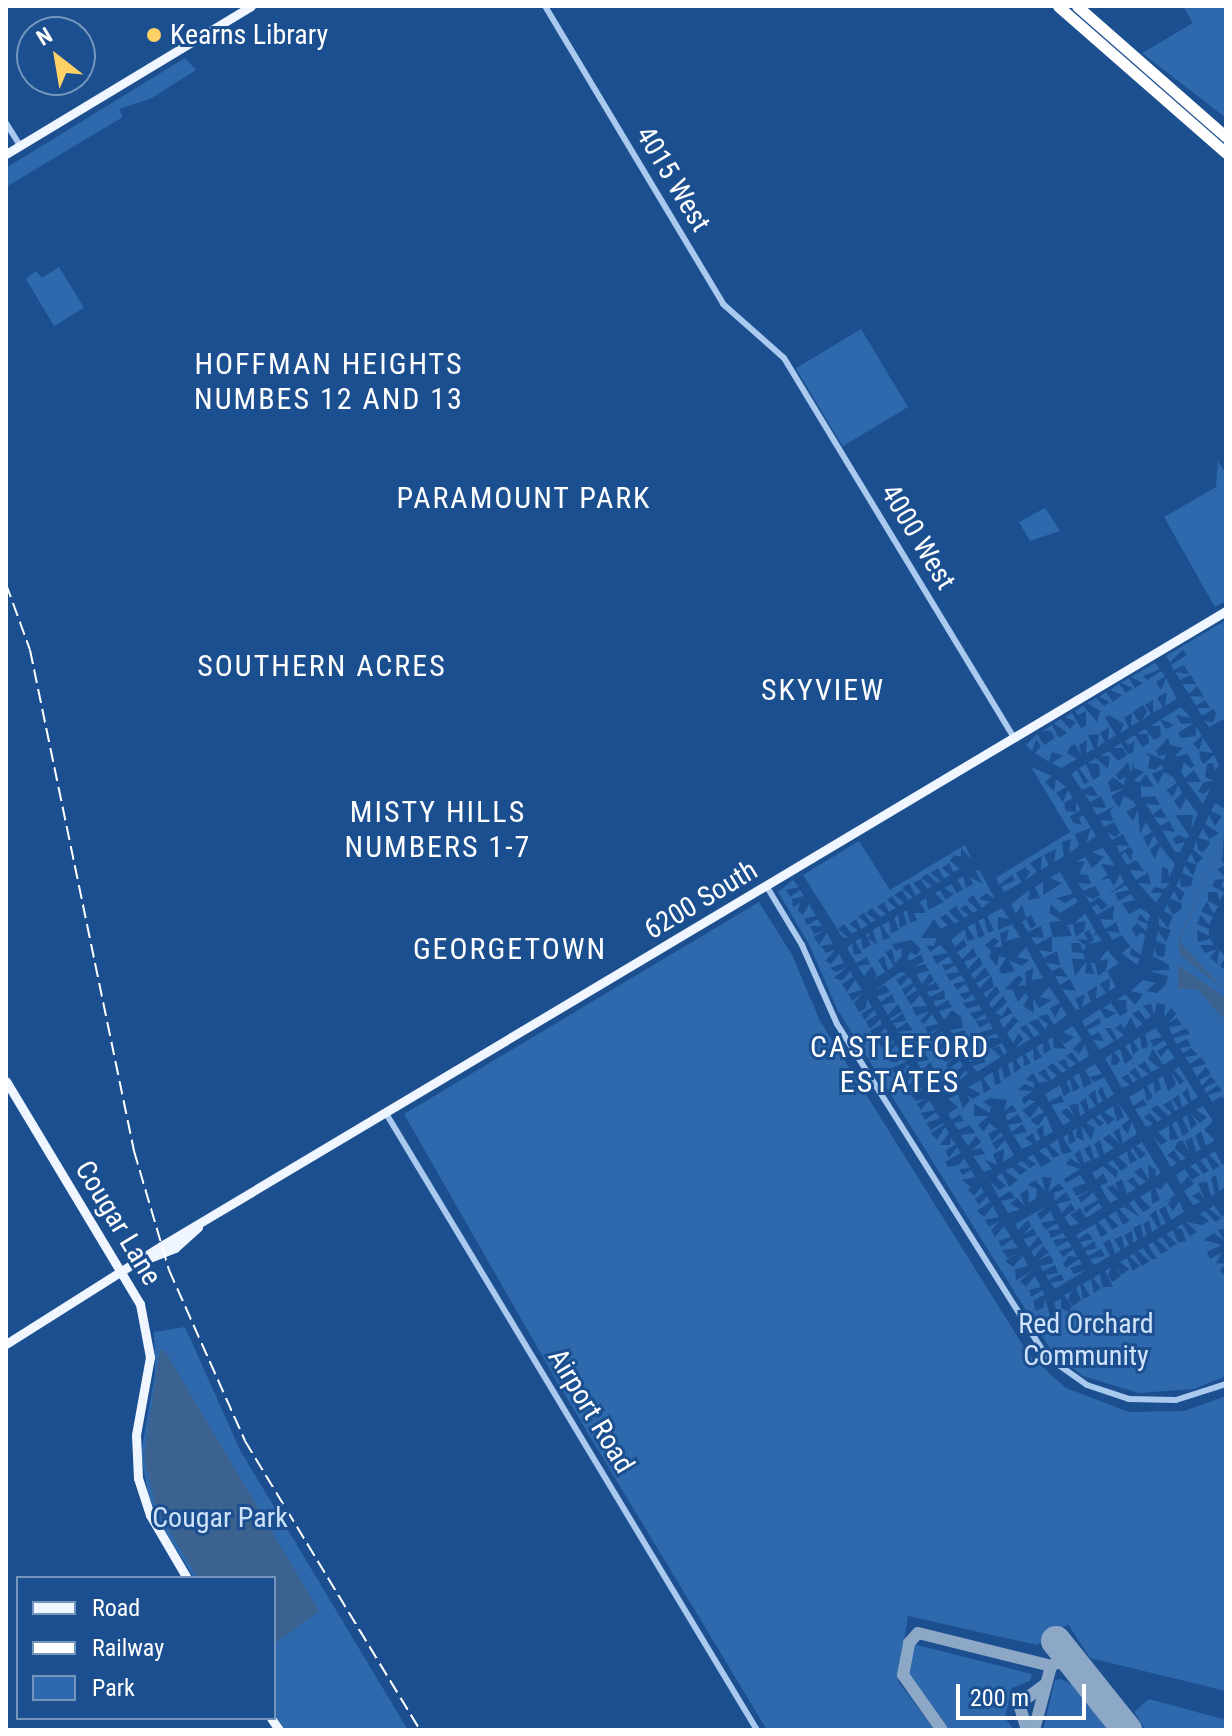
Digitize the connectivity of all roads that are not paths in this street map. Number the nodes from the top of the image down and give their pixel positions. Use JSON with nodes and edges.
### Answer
{"nodes":[{"id":1,"x":251,"y":6,"type":"edge"},
{"id":2,"x":545,"y":6,"type":"edge"},
{"id":3,"x":1056,"y":6,"type":"edge"},
{"id":4,"x":1079,"y":8,"type":"edge"},
{"id":5,"x":6,"y":123,"type":"edge"},
{"id":6,"x":1226,"y":137,"type":"edge"},
{"id":7,"x":20,"y":145,"type":"junction"},
{"id":8,"x":1226,"y":153,"type":"edge"},
{"id":9,"x":6,"y":154,"type":"edge"},
{"id":10,"x":784,"y":358,"type":"joint"},
{"id":11,"x":1226,"y":611,"type":"edge"},
{"id":12,"x":1014,"y":738,"type":"junction"},
{"id":13,"x":767,"y":887,"type":"junction"},
{"id":14,"x":6,"y":1081,"type":"edge"},
{"id":15,"x":387,"y":1115,"type":"junction"},
{"id":16,"x":124,"y":1272,"type":"junction"},
{"id":17,"x":6,"y":1344,"type":"edge"},
{"id":18,"x":1226,"y":1384,"type":"edge"},
{"id":19,"x":186,"y":1576,"type":"edge"},
{"id":20,"x":757,"y":1730,"type":"edge"}],
"edges":[{"from":1,"to":7,"type":"main road"},
{"from":2,"to":10,"type":"street","name":"4015 West"},
{"from":3,"to":8,"type":"highway"},
{"from":4,"to":6,"type":"highway"},
{"from":5,"to":7,"type":"street"},
{"from":7,"to":9,"type":"main road"},
{"from":10,"to":12,"type":"street","name":"4000 West"},
{"from":11,"to":12,"type":"main road","name":"6200 South"},
{"from":12,"to":13,"type":"main road","name":"6200 South"},
{"from":13,"to":15,"type":"main road","name":"6200 South"},
{"from":13,"to":18,"type":"street"},
{"from":14,"to":16,"type":"main road","name":"Cougar Lane"},
{"from":15,"to":16,"type":"main road","name":"6200 South"},
{"from":15,"to":20,"type":"street","name":"Airport Road"},
{"from":16,"to":17,"type":"main road","name":"6200 South"},
{"from":16,"to":19,"type":"main road","name":"Cougar Lane"}]}
